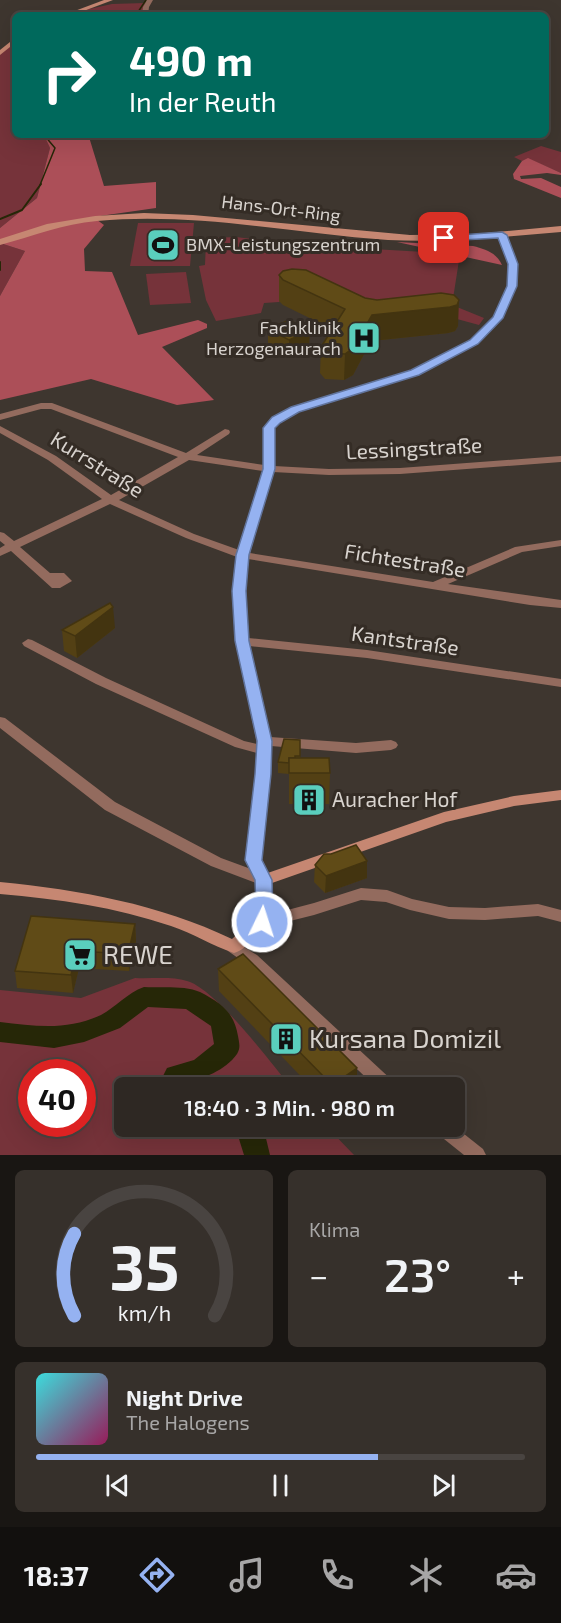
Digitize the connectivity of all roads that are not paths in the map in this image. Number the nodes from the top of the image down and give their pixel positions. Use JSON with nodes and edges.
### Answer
{"nodes":[{"id":1,"x":110,"y":0,"type":"edge"},
{"id":2,"x":76,"y":12,"type":"edge"},
{"id":3,"x":12,"y":43,"type":"edge"},
{"id":4,"x":0,"y":53,"type":"edge"},
{"id":5,"x":561,"y":229,"type":"edge"},
{"id":6,"x":502,"y":235,"type":"junction"},
{"id":7,"x":0,"y":242,"type":"edge"},
{"id":8,"x":0,"y":417,"type":"edge"},
{"id":9,"x":0,"y":429,"type":"edge"},
{"id":10,"x":225,"y":432,"type":"dead end"},
{"id":11,"x":186,"y":457,"type":"junction"},
{"id":12,"x":561,"y":459,"type":"edge"},
{"id":13,"x":269,"y":469,"type":"junction"},
{"id":14,"x":110,"y":500,"type":"junction"},
{"id":15,"x":0,"y":535,"type":"edge"},
{"id":16,"x":561,"y":543,"type":"edge"},
{"id":17,"x":14,"y":547,"type":"junction"},
{"id":18,"x":0,"y":552,"type":"edge"},
{"id":19,"x":243,"y":555,"type":"junction"},
{"id":20,"x":48,"y":577,"type":"dead end"},
{"id":21,"x":434,"y":585,"type":"junction"},
{"id":22,"x":561,"y":604,"type":"edge"},
{"id":23,"x":242,"y":641,"type":"junction"},
{"id":24,"x":28,"y":643,"type":"dead end"},
{"id":25,"x":561,"y":683,"type":"edge"},
{"id":26,"x":0,"y":721,"type":"edge"},
{"id":27,"x":391,"y":745,"type":"dead end"},
{"id":28,"x":264,"y":746,"type":"junction"},
{"id":29,"x":561,"y":795,"type":"edge"},
{"id":30,"x":264,"y":880,"type":"junction"},
{"id":31,"x":0,"y":888,"type":"edge"},
{"id":32,"x":561,"y":916,"type":"edge"},
{"id":33,"x":262,"y":922,"type":"junction"},
{"id":34,"x":234,"y":946,"type":"junction"},
{"id":35,"x":377,"y":1077,"type":"edge"},
{"id":36,"x":454,"y":1137,"type":"edge"},
{"id":37,"x":477,"y":1155,"type":"edge"}],
"edges":[{"from":1,"to":2,"type":"main road"},
{"from":3,"to":4,"type":"main road"},
{"from":5,"to":6,"type":"main road","name":"Hans-Ort-Ring"},
{"from":6,"to":7,"type":"main road","name":"Hans-Ort-Ring"},
{"from":6,"to":13,"type":"street"},
{"from":8,"to":11,"type":"street","name":"Lessingstraße"},
{"from":9,"to":14,"type":"street","name":"Kurrstraße"},
{"from":10,"to":11,"type":"street"},
{"from":11,"to":13,"type":"street","name":"Lessingstraße"},
{"from":11,"to":14,"type":"street"},
{"from":12,"to":13,"type":"street","name":"Lessingstraße"},
{"from":13,"to":19,"type":"street"},
{"from":14,"to":17,"type":"street"},
{"from":14,"to":19,"type":"street","name":"Kurrstraße"},
{"from":15,"to":17,"type":"street"},
{"from":16,"to":21,"type":"street"},
{"from":17,"to":18,"type":"street"},
{"from":17,"to":20,"type":"street"},
{"from":19,"to":21,"type":"street","name":"Fichtestraße"},
{"from":19,"to":23,"type":"street"},
{"from":21,"to":22,"type":"street","name":"Fichtestraße"},
{"from":23,"to":25,"type":"street","name":"Kantstraße"},
{"from":23,"to":28,"type":"street"},
{"from":24,"to":28,"type":"street"},
{"from":26,"to":30,"type":"street"},
{"from":27,"to":28,"type":"street"},
{"from":28,"to":30,"type":"street"},
{"from":29,"to":30,"type":"main road"},
{"from":30,"to":33,"type":"main road"},
{"from":31,"to":34,"type":"main road"},
{"from":32,"to":33,"type":"street"},
{"from":33,"to":34,"type":"main road"},
{"from":34,"to":35,"type":"street"},
{"from":36,"to":37,"type":"street"}]}
